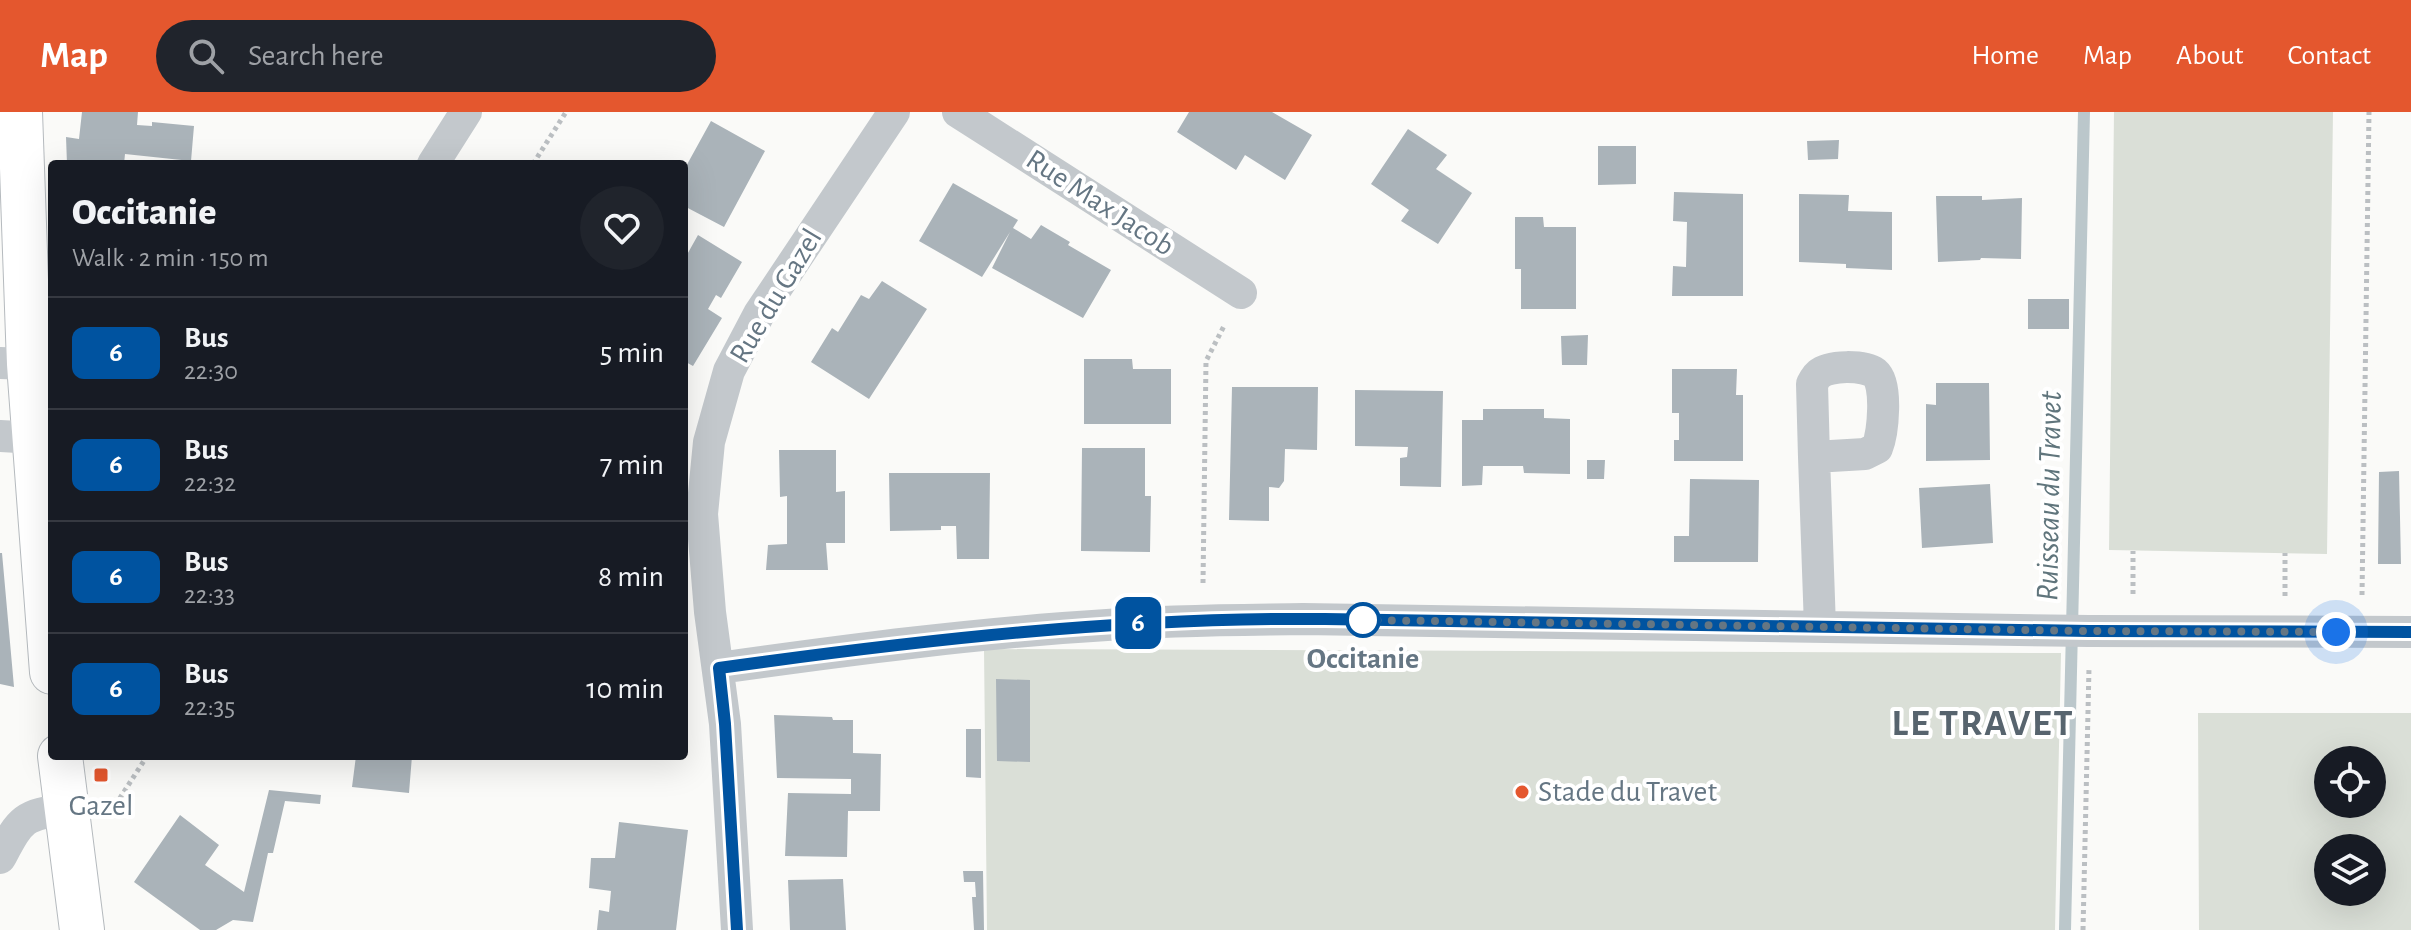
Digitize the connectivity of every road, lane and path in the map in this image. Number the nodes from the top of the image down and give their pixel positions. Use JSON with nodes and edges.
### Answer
{"nodes":[{"id":1,"x":20,"y":112,"type":"edge"},
{"id":2,"x":466,"y":112,"type":"edge"},
{"id":3,"x":566,"y":112,"type":"edge"},
{"id":4,"x":894,"y":112,"type":"edge"},
{"id":5,"x":958,"y":112,"type":"edge"},
{"id":6,"x":2369,"y":112,"type":"edge"},
{"id":7,"x":436,"y":160,"type":"edge"},
{"id":8,"x":536,"y":160,"type":"edge"},
{"id":9,"x":1241,"y":293,"type":"joint"},
{"id":10,"x":15,"y":363,"type":"edge"},
{"id":11,"x":18,"y":437,"type":"edge"},
{"id":12,"x":1814,"y":457,"type":"dead end"},
{"id":13,"x":1202,"y":620,"type":"junction"},
{"id":14,"x":1820,"y":627,"type":"junction"},
{"id":15,"x":2076,"y":631,"type":"junction"},
{"id":16,"x":2361,"y":632,"type":"junction"},
{"id":17,"x":2411,"y":632,"type":"edge"},
{"id":18,"x":48,"y":644,"type":"edge"},
{"id":19,"x":719,"y":668,"type":"junction"},
{"id":20,"x":60,"y":760,"type":"edge"},
{"id":21,"x":65,"y":810,"type":"junction"},
{"id":22,"x":0,"y":858,"type":"edge"},
{"id":23,"x":82,"y":930,"type":"edge"},
{"id":24,"x":737,"y":930,"type":"edge"},
{"id":25,"x":2083,"y":930,"type":"edge"}],
"edges":[{"from":1,"to":10,"type":"main road"},
{"from":2,"to":7,"type":"street"},
{"from":3,"to":8,"type":"path"},
{"from":4,"to":19,"type":"street","name":"Rue du Gazel"},
{"from":5,"to":9,"type":"street","name":"Rue Max Jacob"},
{"from":6,"to":16,"type":"path"},
{"from":9,"to":13,"type":"path"},
{"from":10,"to":11,"type":"main road"},
{"from":11,"to":18,"type":"main road"},
{"from":12,"to":14,"type":"street"},
{"from":13,"to":14,"type":"street"},
{"from":13,"to":19,"type":"street"},
{"from":14,"to":15,"type":"street"},
{"from":15,"to":16,"type":"street"},
{"from":15,"to":25,"type":"path"},
{"from":16,"to":17,"type":"street"},
{"from":19,"to":24,"type":"street","name":"Rue du Gazel"},
{"from":20,"to":21,"type":"main road"},
{"from":21,"to":22,"type":"street"},
{"from":21,"to":23,"type":"main road"}]}
